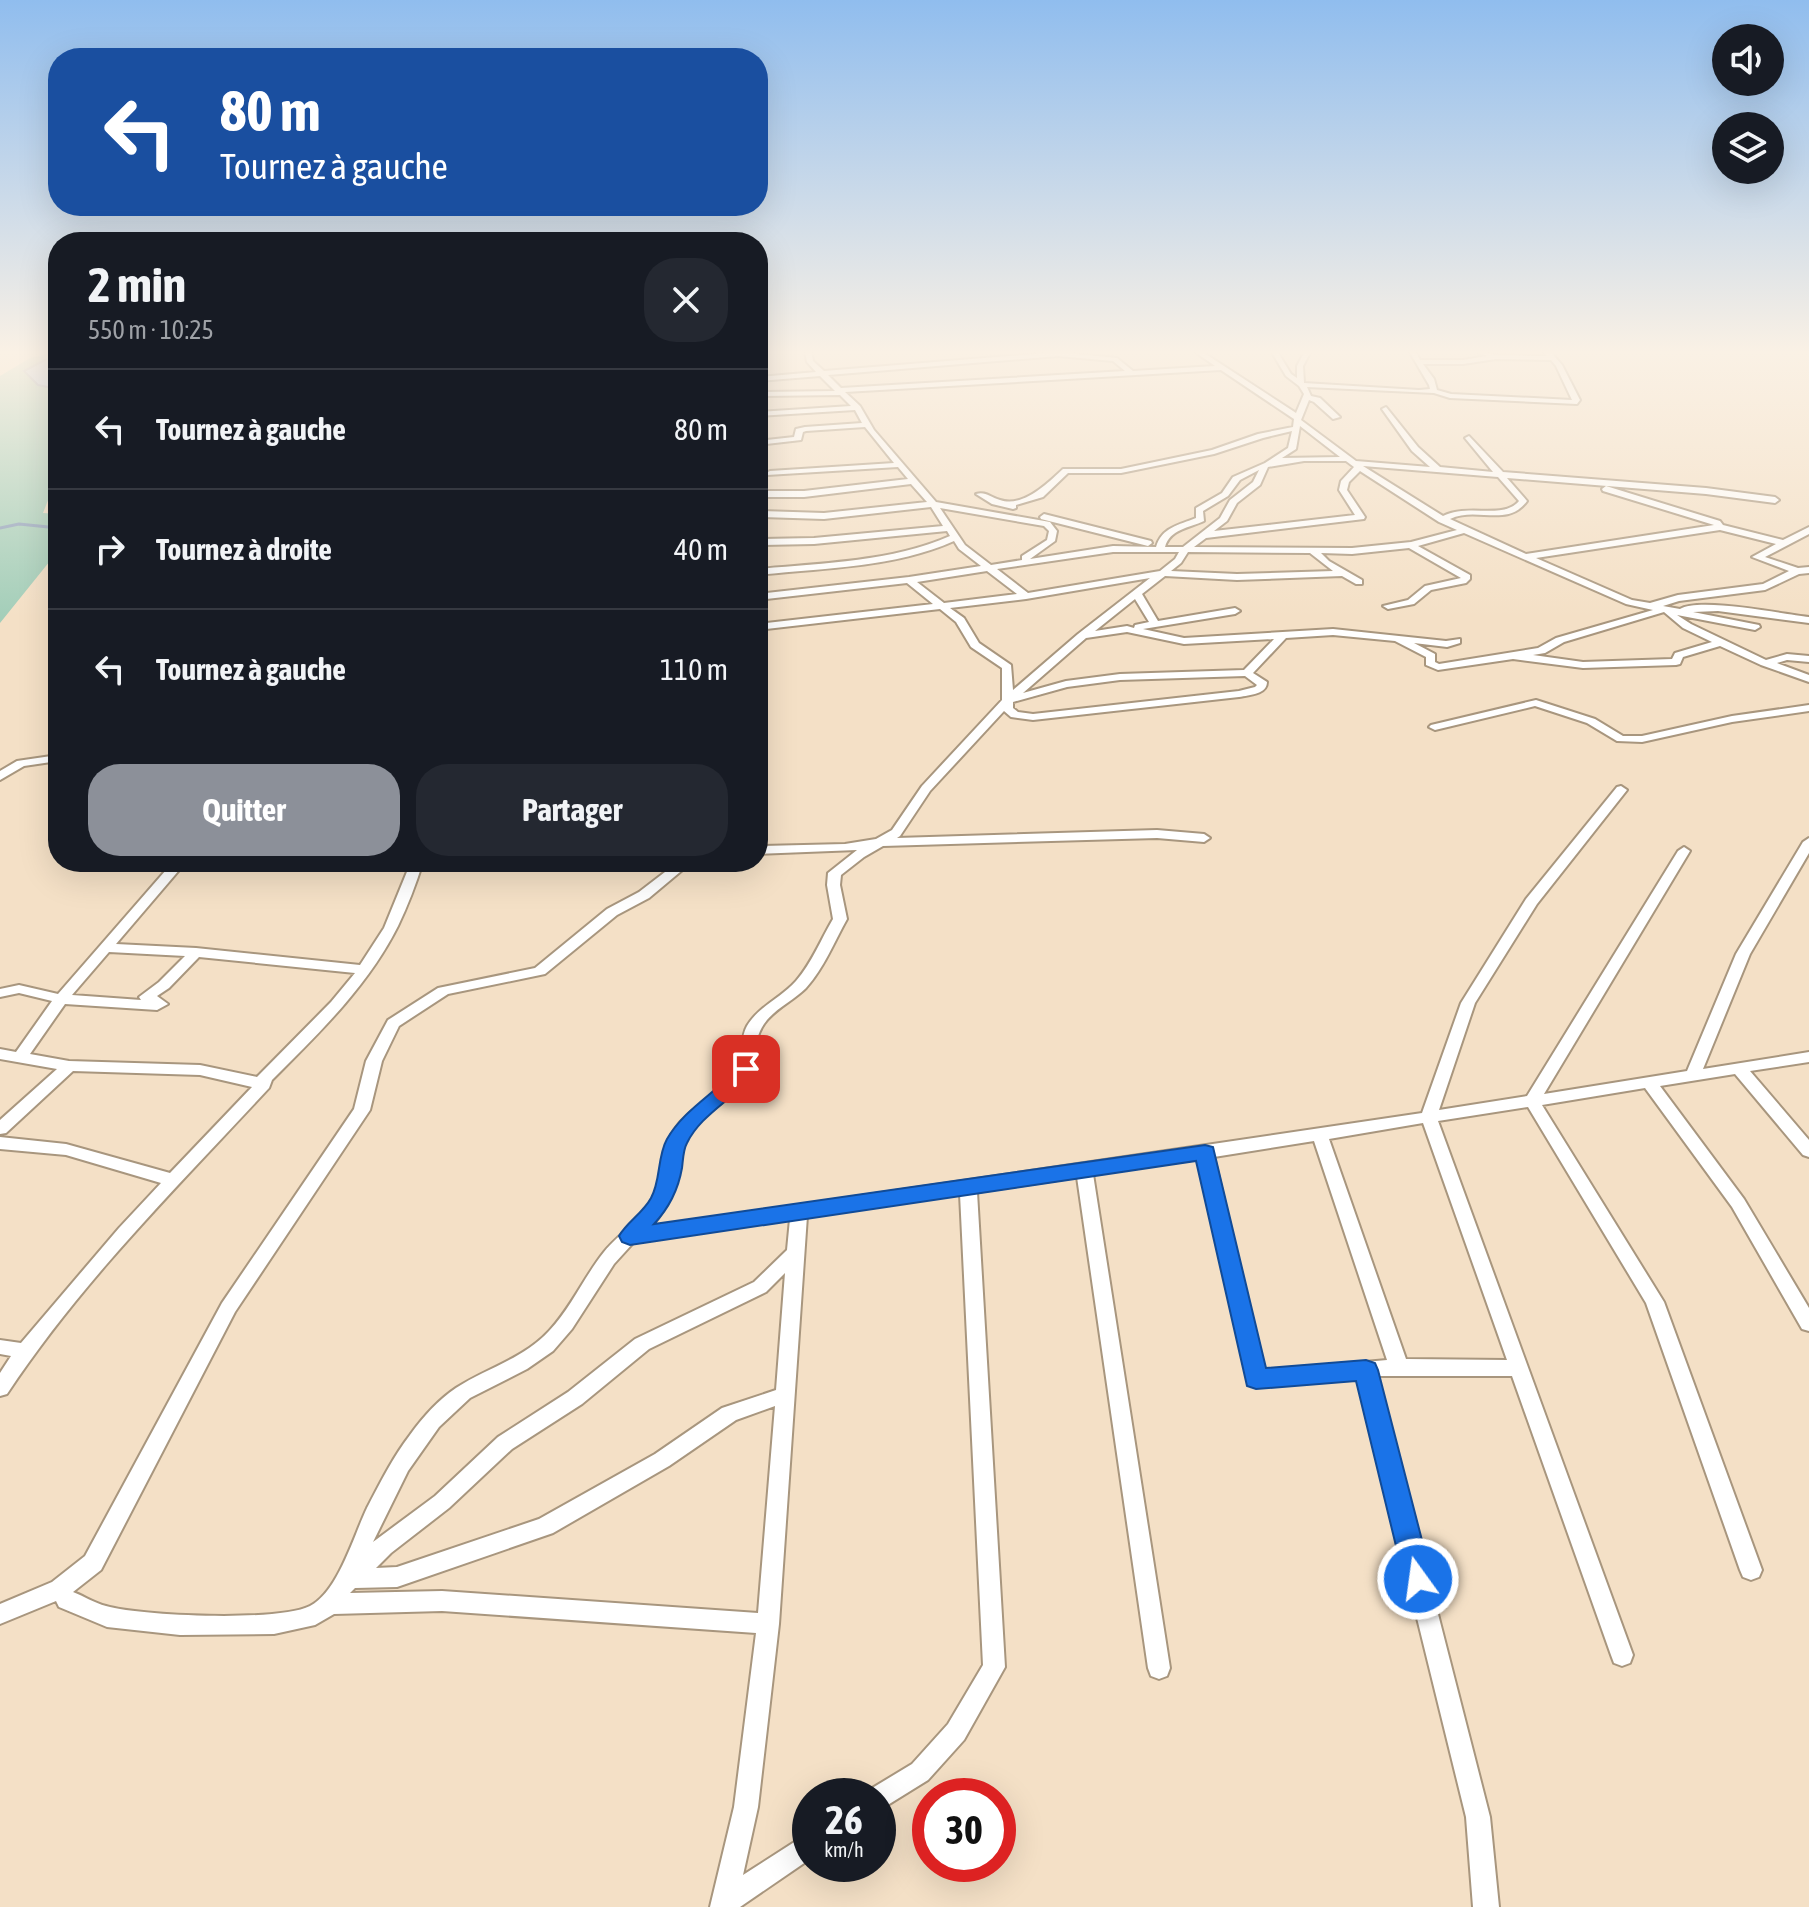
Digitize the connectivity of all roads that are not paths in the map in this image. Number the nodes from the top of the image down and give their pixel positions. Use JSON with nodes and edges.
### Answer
{"nodes":[{"id":1,"x":879,"y":440,"type":"edge"},
{"id":2,"x":1249,"y":440,"type":"edge"},
{"id":3,"x":1294,"y":440,"type":"edge"},
{"id":4,"x":1322,"y":440,"type":"edge"},
{"id":5,"x":1408,"y":440,"type":"edge"},
{"id":6,"x":1471,"y":440,"type":"edge"},
{"id":7,"x":1280,"y":459,"type":"junction"},
{"id":8,"x":1354,"y":463,"type":"junction"},
{"id":9,"x":898,"y":465,"type":"junction"},
{"id":10,"x":1437,"y":470,"type":"junction"},
{"id":11,"x":770,"y":473,"type":"dead end"},
{"id":12,"x":1502,"y":475,"type":"junction"},
{"id":13,"x":913,"y":481,"type":"junction"},
{"id":14,"x":1591,"y":483,"type":"junction"},
{"id":15,"x":768,"y":494,"type":"edge"},
{"id":16,"x":980,"y":494,"type":"dead end"},
{"id":17,"x":1775,"y":500,"type":"dead end"},
{"id":18,"x":933,"y":504,"type":"junction"},
{"id":19,"x":1006,"y":505,"type":"junction"},
{"id":20,"x":768,"y":514,"type":"edge"},
{"id":21,"x":1454,"y":527,"type":"junction"},
{"id":22,"x":1720,"y":527,"type":"junction"},
{"id":23,"x":947,"y":528,"type":"junction"},
{"id":24,"x":1809,"y":530,"type":"edge"},
{"id":25,"x":1205,"y":535,"type":"junction"},
{"id":26,"x":954,"y":538,"type":"junction"},
{"id":27,"x":1138,"y":540,"type":"junction"},
{"id":28,"x":768,"y":542,"type":"edge"},
{"id":29,"x":1783,"y":543,"type":"junction"},
{"id":30,"x":1410,"y":545,"type":"junction"},
{"id":31,"x":1113,"y":549,"type":"junction"},
{"id":32,"x":1313,"y":551,"type":"junction"},
{"id":33,"x":1170,"y":556,"type":"junction"},
{"id":34,"x":1525,"y":557,"type":"junction"},
{"id":35,"x":1007,"y":565,"type":"junction"},
{"id":36,"x":988,"y":568,"type":"junction"},
{"id":37,"x":1809,"y":570,"type":"edge"},
{"id":38,"x":768,"y":571,"type":"edge"},
{"id":39,"x":1797,"y":571,"type":"junction"},
{"id":40,"x":1344,"y":573,"type":"junction"},
{"id":41,"x":909,"y":580,"type":"junction"},
{"id":42,"x":1359,"y":582,"type":"dead end"},
{"id":43,"x":1137,"y":594,"type":"junction"},
{"id":44,"x":768,"y":596,"type":"edge"},
{"id":45,"x":1026,"y":596,"type":"junction"},
{"id":46,"x":1388,"y":606,"type":"dead end"},
{"id":47,"x":1642,"y":606,"type":"junction"},
{"id":48,"x":940,"y":607,"type":"junction"},
{"id":49,"x":1663,"y":610,"type":"junction"},
{"id":50,"x":1235,"y":611,"type":"dead end"},
{"id":51,"x":1809,"y":620,"type":"edge"},
{"id":52,"x":1100,"y":623,"type":"junction"},
{"id":53,"x":1155,"y":624,"type":"junction"},
{"id":54,"x":768,"y":626,"type":"edge"},
{"id":55,"x":1755,"y":627,"type":"dead end"},
{"id":56,"x":1127,"y":629,"type":"junction"},
{"id":57,"x":1284,"y":634,"type":"junction"},
{"id":58,"x":1082,"y":636,"type":"junction"},
{"id":59,"x":1397,"y":638,"type":"junction"},
{"id":60,"x":1456,"y":641,"type":"dead end"},
{"id":61,"x":1722,"y":642,"type":"junction"},
{"id":62,"x":1809,"y":652,"type":"edge"},
{"id":63,"x":1513,"y":656,"type":"junction"},
{"id":64,"x":1787,"y":657,"type":"junction"},
{"id":65,"x":1809,"y":659,"type":"edge"},
{"id":66,"x":1771,"y":664,"type":"junction"},
{"id":67,"x":1247,"y":673,"type":"junction"},
{"id":68,"x":1809,"y":679,"type":"edge"},
{"id":69,"x":1008,"y":700,"type":"junction"},
{"id":70,"x":1809,"y":708,"type":"edge"},
{"id":71,"x":1435,"y":727,"type":"dead end"},
{"id":72,"x":48,"y":759,"type":"edge"},
{"id":73,"x":0,"y":776,"type":"edge"},
{"id":74,"x":1621,"y":790,"type":"dead end"},
{"id":75,"x":1204,"y":838,"type":"dead end"},
{"id":76,"x":882,"y":842,"type":"junction"},
{"id":77,"x":1809,"y":842,"type":"edge"},
{"id":78,"x":768,"y":850,"type":"edge"},
{"id":79,"x":1684,"y":851,"type":"dead end"},
{"id":80,"x":172,"y":872,"type":"edge"},
{"id":81,"x":413,"y":872,"type":"edge"},
{"id":82,"x":673,"y":872,"type":"edge"},
{"id":83,"x":107,"y":948,"type":"junction"},
{"id":84,"x":196,"y":952,"type":"junction"},
{"id":85,"x":365,"y":970,"type":"junction"},
{"id":86,"x":0,"y":993,"type":"edge"},
{"id":87,"x":61,"y":999,"type":"junction"},
{"id":88,"x":0,"y":1054,"type":"edge"},
{"id":89,"x":20,"y":1057,"type":"junction"},
{"id":90,"x":1809,"y":1057,"type":"edge"},
{"id":91,"x":69,"y":1066,"type":"junction"},
{"id":92,"x":1739,"y":1068,"type":"junction"},
{"id":93,"x":1693,"y":1075,"type":"junction"},
{"id":94,"x":1649,"y":1082,"type":"junction"},
{"id":95,"x":263,"y":1084,"type":"junction"},
{"id":96,"x":1532,"y":1101,"type":"junction"},
{"id":97,"x":1429,"y":1117,"type":"junction"},
{"id":98,"x":0,"y":1129,"type":"edge"},
{"id":99,"x":1320,"y":1135,"type":"junction"},
{"id":100,"x":0,"y":1143,"type":"edge"},
{"id":101,"x":1809,"y":1151,"type":"edge"},
{"id":102,"x":1205,"y":1152,"type":"junction"},
{"id":103,"x":1084,"y":1170,"type":"junction"},
{"id":104,"x":172,"y":1180,"type":"junction"},
{"id":105,"x":968,"y":1187,"type":"junction"},
{"id":106,"x":799,"y":1212,"type":"junction"},
{"id":107,"x":630,"y":1236,"type":"junction"},
{"id":108,"x":796,"y":1252,"type":"junction"},
{"id":109,"x":1809,"y":1324,"type":"edge"},
{"id":110,"x":0,"y":1347,"type":"edge"},
{"id":111,"x":25,"y":1351,"type":"junction"},
{"id":112,"x":1399,"y":1367,"type":"junction"},
{"id":113,"x":1519,"y":1368,"type":"junction"},
{"id":114,"x":1366,"y":1370,"type":"junction"},
{"id":115,"x":0,"y":1388,"type":"edge"},
{"id":116,"x":785,"y":1395,"type":"junction"},
{"id":117,"x":1751,"y":1570,"type":"dead end"},
{"id":118,"x":342,"y":1587,"type":"junction"},
{"id":119,"x":67,"y":1600,"type":"dead end"},
{"id":120,"x":0,"y":1614,"type":"edge"},
{"id":121,"x":768,"y":1624,"type":"junction"},
{"id":122,"x":1622,"y":1655,"type":"dead end"},
{"id":123,"x":1159,"y":1668,"type":"dead end"},
{"id":124,"x":896,"y":1787,"type":"edge"},
{"id":125,"x":792,"y":1857,"type":"edge"},
{"id":126,"x":723,"y":1905,"type":"edge"},
{"id":127,"x":1486,"y":1907,"type":"edge"}],
"edges":[{"from":1,"to":9,"type":"street"},
{"from":2,"to":19,"type":"street"},
{"from":3,"to":7,"type":"street"},
{"from":4,"to":8,"type":"street"},
{"from":5,"to":10,"type":"street"},
{"from":6,"to":12,"type":"street"},
{"from":7,"to":8,"type":"street"},
{"from":7,"to":25,"type":"street"},
{"from":7,"to":33,"type":"street"},
{"from":8,"to":10,"type":"street"},
{"from":8,"to":21,"type":"street"},
{"from":8,"to":25,"type":"street"},
{"from":9,"to":11,"type":"street"},
{"from":9,"to":13,"type":"street"},
{"from":10,"to":12,"type":"street"},
{"from":12,"to":14,"type":"street"},
{"from":12,"to":21,"type":"street"},
{"from":13,"to":15,"type":"street"},
{"from":13,"to":18,"type":"street"},
{"from":14,"to":17,"type":"street"},
{"from":14,"to":22,"type":"street"},
{"from":16,"to":19,"type":"street"},
{"from":18,"to":20,"type":"street"},
{"from":18,"to":23,"type":"street"},
{"from":18,"to":35,"type":"street"},
{"from":19,"to":27,"type":"street"},
{"from":21,"to":30,"type":"street"},
{"from":21,"to":34,"type":"street"},
{"from":22,"to":29,"type":"street"},
{"from":22,"to":34,"type":"street"},
{"from":23,"to":26,"type":"street"},
{"from":23,"to":28,"type":"street"},
{"from":24,"to":29,"type":"street"},
{"from":25,"to":33,"type":"street"},
{"from":26,"to":36,"type":"street"},
{"from":26,"to":38,"type":"street"},
{"from":27,"to":31,"type":"street"},
{"from":27,"to":33,"type":"street"},
{"from":29,"to":39,"type":"street"},
{"from":30,"to":32,"type":"street"},
{"from":30,"to":46,"type":"street"},
{"from":31,"to":33,"type":"street"},
{"from":31,"to":35,"type":"street"},
{"from":32,"to":33,"type":"street"},
{"from":32,"to":40,"type":"street"},
{"from":33,"to":40,"type":"street"},
{"from":33,"to":43,"type":"street"},
{"from":33,"to":45,"type":"street"},
{"from":34,"to":47,"type":"street"},
{"from":35,"to":36,"type":"street"},
{"from":36,"to":41,"type":"street"},
{"from":36,"to":45,"type":"street"},
{"from":37,"to":39,"type":"street"},
{"from":39,"to":47,"type":"street"},
{"from":40,"to":42,"type":"street"},
{"from":41,"to":44,"type":"street"},
{"from":41,"to":48,"type":"street"},
{"from":43,"to":52,"type":"street"},
{"from":43,"to":53,"type":"street"},
{"from":45,"to":48,"type":"street"},
{"from":47,"to":49,"type":"street"},
{"from":48,"to":54,"type":"street"},
{"from":48,"to":69,"type":"street"},
{"from":49,"to":51,"type":"street"},
{"from":49,"to":55,"type":"street"},
{"from":49,"to":61,"type":"street"},
{"from":49,"to":63,"type":"street"},
{"from":50,"to":53,"type":"street"},
{"from":52,"to":56,"type":"street"},
{"from":52,"to":58,"type":"street"},
{"from":53,"to":56,"type":"street"},
{"from":56,"to":57,"type":"street"},
{"from":56,"to":58,"type":"street"},
{"from":57,"to":59,"type":"street"},
{"from":57,"to":67,"type":"street"},
{"from":58,"to":69,"type":"street"},
{"from":59,"to":60,"type":"street"},
{"from":59,"to":63,"type":"street"},
{"from":61,"to":63,"type":"street"},
{"from":61,"to":66,"type":"street"},
{"from":62,"to":64,"type":"street"},
{"from":64,"to":65,"type":"street"},
{"from":64,"to":66,"type":"street"},
{"from":66,"to":68,"type":"street"},
{"from":67,"to":69,"type":"street"},
{"from":67,"to":69,"type":"street"},
{"from":69,"to":76,"type":"street"},
{"from":70,"to":71,"type":"street"},
{"from":72,"to":73,"type":"street"},
{"from":74,"to":97,"type":"street"},
{"from":75,"to":76,"type":"street"},
{"from":76,"to":78,"type":"street"},
{"from":76,"to":107,"type":"street"},
{"from":77,"to":93,"type":"street"},
{"from":79,"to":96,"type":"street"},
{"from":80,"to":83,"type":"street"},
{"from":81,"to":85,"type":"street"},
{"from":82,"to":120,"type":"street"},
{"from":83,"to":84,"type":"street"},
{"from":83,"to":87,"type":"street"},
{"from":84,"to":85,"type":"street"},
{"from":84,"to":87,"type":"street"},
{"from":85,"to":95,"type":"street"},
{"from":86,"to":87,"type":"street"},
{"from":87,"to":89,"type":"street"},
{"from":88,"to":89,"type":"street"},
{"from":89,"to":91,"type":"street"},
{"from":90,"to":92,"type":"street"},
{"from":91,"to":95,"type":"street"},
{"from":91,"to":98,"type":"street"},
{"from":92,"to":93,"type":"street"},
{"from":92,"to":101,"type":"street"},
{"from":93,"to":94,"type":"street"},
{"from":94,"to":96,"type":"street"},
{"from":94,"to":109,"type":"street"},
{"from":95,"to":104,"type":"street"},
{"from":96,"to":97,"type":"street"},
{"from":96,"to":117,"type":"street"},
{"from":97,"to":99,"type":"street"},
{"from":97,"to":113,"type":"street"},
{"from":99,"to":102,"type":"street"},
{"from":99,"to":112,"type":"street"},
{"from":100,"to":104,"type":"street"},
{"from":102,"to":103,"type":"street"},
{"from":102,"to":114,"type":"street"},
{"from":103,"to":105,"type":"street"},
{"from":103,"to":123,"type":"street"},
{"from":104,"to":111,"type":"street"},
{"from":105,"to":106,"type":"street"},
{"from":105,"to":124,"type":"street"},
{"from":106,"to":107,"type":"street"},
{"from":106,"to":108,"type":"street"},
{"from":107,"to":118,"type":"street"},
{"from":108,"to":116,"type":"street"},
{"from":108,"to":118,"type":"street"},
{"from":110,"to":111,"type":"street"},
{"from":111,"to":115,"type":"street"},
{"from":112,"to":113,"type":"street"},
{"from":112,"to":114,"type":"street"},
{"from":113,"to":122,"type":"street"},
{"from":114,"to":127,"type":"street"},
{"from":116,"to":118,"type":"street"},
{"from":116,"to":121,"type":"street"},
{"from":118,"to":119,"type":"street"},
{"from":118,"to":121,"type":"street"},
{"from":121,"to":126,"type":"street"},
{"from":125,"to":126,"type":"street"}]}
